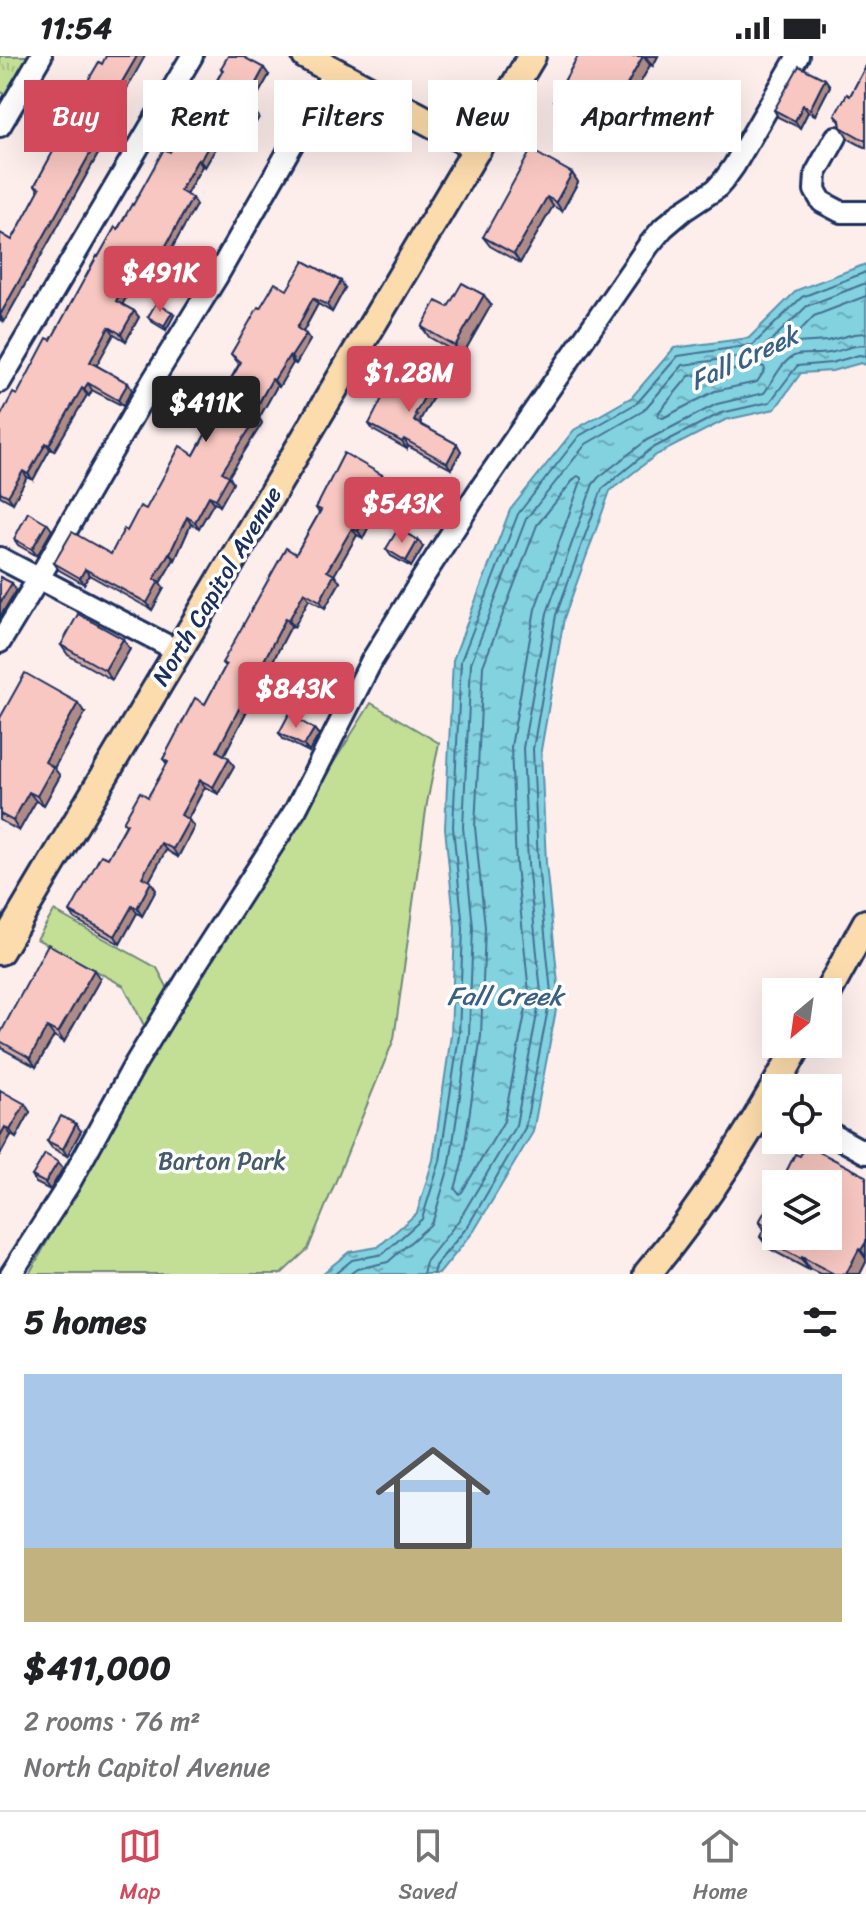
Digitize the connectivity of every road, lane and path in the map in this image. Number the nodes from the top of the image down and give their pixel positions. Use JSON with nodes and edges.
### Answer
{"nodes":[{"id":1,"x":41,"y":56,"type":"edge"},
{"id":2,"x":192,"y":56,"type":"edge"},
{"id":3,"x":532,"y":56,"type":"edge"},
{"id":4,"x":798,"y":56,"type":"edge"},
{"id":5,"x":323,"y":62,"type":"edge"},
{"id":6,"x":518,"y":80,"type":"edge"},
{"id":7,"x":428,"y":120,"type":"edge"},
{"id":8,"x":0,"y":126,"type":"edge"},
{"id":9,"x":836,"y":137,"type":"edge"},
{"id":10,"x":476,"y":152,"type":"edge"},
{"id":11,"x":866,"y":212,"type":"edge"},
{"id":12,"x":0,"y":382,"type":"edge"},
{"id":13,"x":0,"y":558,"type":"edge"},
{"id":14,"x":39,"y":578,"type":"junction"},
{"id":15,"x":0,"y":642,"type":"edge"},
{"id":16,"x":178,"y":651,"type":"junction"},
{"id":17,"x":866,"y":923,"type":"edge"},
{"id":18,"x":0,"y":951,"type":"edge"},
{"id":19,"x":836,"y":978,"type":"edge"},
{"id":20,"x":762,"y":1116,"type":"edge"},
{"id":21,"x":842,"y":1140,"type":"edge"},
{"id":22,"x":866,"y":1153,"type":"edge"},
{"id":23,"x":677,"y":1235,"type":"junction"},
{"id":24,"x":11,"y":1274,"type":"edge"},
{"id":25,"x":647,"y":1274,"type":"edge"},
{"id":26,"x":660,"y":1274,"type":"edge"}],
"edges":[{"from":1,"to":8,"type":"street"},
{"from":2,"to":12,"type":"street"},
{"from":3,"to":6,"type":"main road","name":"North Capitol Avenue"},
{"from":4,"to":24,"type":"street"},
{"from":5,"to":7,"type":"main road"},
{"from":5,"to":14,"type":"street"},
{"from":9,"to":11,"type":"street"},
{"from":10,"to":16,"type":"main road","name":"North Capitol Avenue"},
{"from":13,"to":14,"type":"street"},
{"from":14,"to":15,"type":"street"},
{"from":14,"to":16,"type":"street"},
{"from":16,"to":18,"type":"main road","name":"North Capitol Avenue"},
{"from":17,"to":19,"type":"main road"},
{"from":20,"to":23,"type":"main road"},
{"from":21,"to":22,"type":"street"},
{"from":23,"to":25,"type":"main road"},
{"from":23,"to":26,"type":"street"}]}
